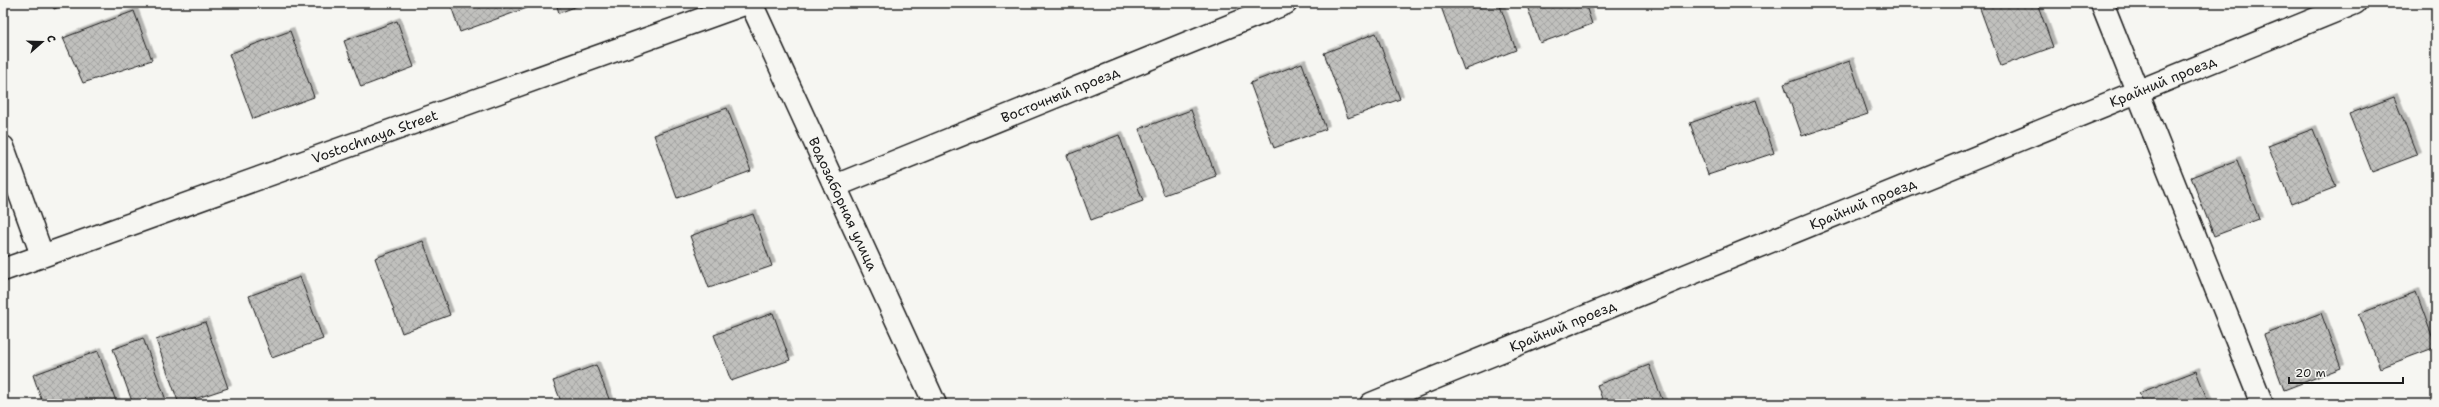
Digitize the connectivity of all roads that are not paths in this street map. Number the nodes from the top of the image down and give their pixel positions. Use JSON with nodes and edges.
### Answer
{"nodes":[{"id":1,"x":747,"y":3,"type":"edge"},
{"id":2,"x":751,"y":3,"type":"edge"},
{"id":3,"x":1286,"y":3,"type":"edge"},
{"id":4,"x":2102,"y":3,"type":"edge"},
{"id":5,"x":2355,"y":3,"type":"edge"},
{"id":6,"x":2138,"y":91,"type":"junction"},
{"id":7,"x":3,"y":147,"type":"edge"},
{"id":8,"x":835,"y":186,"type":"junction"},
{"id":9,"x":42,"y":255,"type":"junction"},
{"id":10,"x":3,"y":270,"type":"edge"},
{"id":11,"x":935,"y":404,"type":"edge"},
{"id":12,"x":1371,"y":404,"type":"edge"},
{"id":13,"x":2262,"y":404,"type":"edge"}],
"edges":[{"from":1,"to":9,"type":"street","name":"Vostochnaya Street"},
{"from":2,"to":8,"type":"street","name":"Водозаборная улица"},
{"from":3,"to":8,"type":"street","name":"Восточный проезд"},
{"from":4,"to":6,"type":"street"},
{"from":5,"to":6,"type":"street","name":"Крайний проезд"},
{"from":6,"to":12,"type":"street","name":"Крайний проезд"},
{"from":6,"to":13,"type":"street"},
{"from":7,"to":9,"type":"street"},
{"from":8,"to":11,"type":"street","name":"Водозаборная улица"},
{"from":9,"to":10,"type":"street","name":"Vostochnaya Street"}]}
